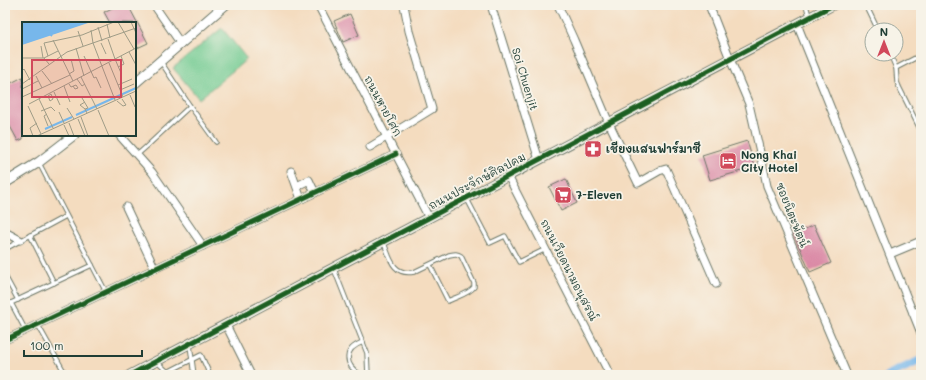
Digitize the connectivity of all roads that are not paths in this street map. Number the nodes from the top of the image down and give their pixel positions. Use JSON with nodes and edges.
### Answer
{"nodes":[{"id":1,"x":154,"y":5,"type":"edge"},
{"id":2,"x":226,"y":5,"type":"edge"},
{"id":3,"x":318,"y":5,"type":"edge"},
{"id":4,"x":404,"y":5,"type":"edge"},
{"id":5,"x":491,"y":5,"type":"edge"},
{"id":6,"x":558,"y":5,"type":"edge"},
{"id":7,"x":708,"y":5,"type":"edge"},
{"id":8,"x":806,"y":5,"type":"edge"},
{"id":9,"x":833,"y":5,"type":"edge"},
{"id":10,"x":866,"y":5,"type":"edge"},
{"id":11,"x":809,"y":17,"type":"junction"},
{"id":12,"x":874,"y":22,"type":"edge"},
{"id":13,"x":797,"y":24,"type":"junction"},
{"id":14,"x":181,"y":44,"type":"junction"},
{"id":15,"x":921,"y":55,"type":"edge"},
{"id":16,"x":730,"y":59,"type":"junction"},
{"id":17,"x":160,"y":61,"type":"junction"},
{"id":18,"x":893,"y":62,"type":"edge"},
{"id":19,"x":896,"y":68,"type":"junction"},
{"id":20,"x":136,"y":82,"type":"edge"},
{"id":21,"x":190,"y":106,"type":"junction"},
{"id":22,"x":608,"y":123,"type":"junction"},
{"id":23,"x":921,"y":131,"type":"edge"},
{"id":24,"x":73,"y":136,"type":"edge"},
{"id":25,"x":120,"y":136,"type":"edge"},
{"id":26,"x":386,"y":137,"type":"junction"},
{"id":27,"x":216,"y":142,"type":"dead end"},
{"id":28,"x":370,"y":147,"type":"dead end"},
{"id":29,"x":396,"y":154,"type":"junction"},
{"id":30,"x":137,"y":155,"type":"junction"},
{"id":31,"x":539,"y":160,"type":"junction"},
{"id":32,"x":39,"y":162,"type":"junction"},
{"id":33,"x":291,"y":171,"type":"dead end"},
{"id":34,"x":508,"y":176,"type":"junction"},
{"id":35,"x":5,"y":183,"type":"edge"},
{"id":36,"x":297,"y":186,"type":"junction"},
{"id":37,"x":315,"y":193,"type":"junction"},
{"id":38,"x":467,"y":198,"type":"junction"},
{"id":39,"x":301,"y":199,"type":"junction"},
{"id":40,"x":126,"y":207,"type":"dead end"},
{"id":41,"x":66,"y":216,"type":"junction"},
{"id":42,"x":429,"y":218,"type":"junction"},
{"id":43,"x":5,"y":232,"type":"edge"},
{"id":44,"x":30,"y":235,"type":"junction"},
{"id":45,"x":20,"y":240,"type":"junction"},
{"id":46,"x":921,"y":241,"type":"edge"},
{"id":47,"x":383,"y":242,"type":"junction"},
{"id":48,"x":203,"y":246,"type":"junction"},
{"id":49,"x":5,"y":249,"type":"edge"},
{"id":50,"x":546,"y":249,"type":"junction"},
{"id":51,"x":890,"y":254,"type":"junction"},
{"id":52,"x":92,"y":265,"type":"junction"},
{"id":53,"x":430,"y":265,"type":"junction"},
{"id":54,"x":333,"y":268,"type":"junction"},
{"id":55,"x":155,"y":269,"type":"junction"},
{"id":56,"x":5,"y":276,"type":"edge"},
{"id":57,"x":54,"y":283,"type":"junction"},
{"id":58,"x":716,"y":284,"type":"dead end"},
{"id":59,"x":106,"y":292,"type":"junction"},
{"id":60,"x":18,"y":300,"type":"junction"},
{"id":61,"x":921,"y":310,"type":"edge"},
{"id":62,"x":913,"y":313,"type":"junction"},
{"id":63,"x":38,"y":324,"type":"junction"},
{"id":64,"x":226,"y":325,"type":"junction"},
{"id":65,"x":26,"y":330,"type":"junction"},
{"id":66,"x":921,"y":333,"type":"edge"},
{"id":67,"x":5,"y":340,"type":"edge"},
{"id":68,"x":363,"y":342,"type":"junction"},
{"id":69,"x":190,"y":344,"type":"junction"},
{"id":70,"x":193,"y":359,"type":"junction"},
{"id":71,"x":157,"y":361,"type":"junction"},
{"id":72,"x":169,"y":374,"type":"edge"},
{"id":73,"x":66,"y":375,"type":"edge"},
{"id":74,"x":132,"y":375,"type":"edge"},
{"id":75,"x":162,"y":375,"type":"edge"},
{"id":76,"x":194,"y":375,"type":"edge"},
{"id":77,"x":210,"y":375,"type":"edge"},
{"id":78,"x":251,"y":375,"type":"edge"},
{"id":79,"x":361,"y":375,"type":"edge"},
{"id":80,"x":368,"y":375,"type":"edge"},
{"id":81,"x":610,"y":375,"type":"edge"},
{"id":82,"x":847,"y":375,"type":"edge"}],
"edges":[{"from":1,"to":14,"type":"street"},
{"from":2,"to":14,"type":"street"},
{"from":3,"to":26,"type":"street","name":"ถนนหายโศก"},
{"from":4,"to":26,"type":"street"},
{"from":5,"to":31,"type":"street","name":"Soi Chuenjit"},
{"from":6,"to":22,"type":"street"},
{"from":7,"to":16,"type":"street","name":"ซอยนิตะพัตน์"},
{"from":8,"to":11,"type":"lane"},
{"from":9,"to":11,"type":"street","name":"ถนนประจักษ์ศิลปคม"},
{"from":10,"to":12,"type":"lane"},
{"from":11,"to":13,"type":"street","name":"ถนนประจักษ์ศิลปคม"},
{"from":13,"to":16,"type":"street","name":"ถนนประจักษ์ศิลปคม"},
{"from":13,"to":51,"type":"street"},
{"from":14,"to":17,"type":"street"},
{"from":15,"to":19,"type":"lane"},
{"from":16,"to":22,"type":"street","name":"ถนนประจักษ์ศิลปคม"},
{"from":16,"to":82,"type":"street","name":"ซอยนิตะพัตน์"},
{"from":17,"to":20,"type":"street"},
{"from":17,"to":21,"type":"lane"},
{"from":18,"to":19,"type":"lane"},
{"from":19,"to":23,"type":"lane"},
{"from":21,"to":27,"type":"lane"},
{"from":21,"to":30,"type":"lane"},
{"from":22,"to":31,"type":"street","name":"ถนนประจักษ์ศิลปคม"},
{"from":22,"to":58,"type":"street"},
{"from":24,"to":32,"type":"street"},
{"from":25,"to":30,"type":"street"},
{"from":26,"to":28,"type":"street"},
{"from":26,"to":29,"type":"street","name":"ถนนหายโศก"},
{"from":29,"to":37,"type":"street"},
{"from":29,"to":42,"type":"street","name":"ถนนหายโศก"},
{"from":30,"to":48,"type":"street"},
{"from":31,"to":34,"type":"street","name":"ถนนประจักษ์ศิลปคม"},
{"from":32,"to":35,"type":"street"},
{"from":32,"to":41,"type":"lane"},
{"from":33,"to":36,"type":"street"},
{"from":34,"to":38,"type":"street","name":"ถนนประจักษ์ศิลปคม"},
{"from":34,"to":50,"type":"street","name":"ถนนเวียดนามอนุสรณ์"},
{"from":36,"to":37,"type":"street"},
{"from":36,"to":39,"type":"street"},
{"from":37,"to":39,"type":"street"},
{"from":38,"to":42,"type":"street","name":"ถนนประจักษ์ศิลปคม"},
{"from":38,"to":50,"type":"lane"},
{"from":39,"to":48,"type":"street"},
{"from":40,"to":55,"type":"street"},
{"from":41,"to":44,"type":"lane"},
{"from":41,"to":52,"type":"lane"},
{"from":42,"to":47,"type":"street","name":"ถนนประจักษ์ศิลปคม"},
{"from":43,"to":45,"type":"street"},
{"from":44,"to":45,"type":"lane"},
{"from":44,"to":57,"type":"lane"},
{"from":45,"to":49,"type":"lane"},
{"from":46,"to":51,"type":"street"},
{"from":47,"to":53,"type":"lane"},
{"from":47,"to":54,"type":"street","name":"ถนนประจักษ์ศิลปคม"},
{"from":48,"to":55,"type":"street"},
{"from":50,"to":81,"type":"street","name":"ถนนเวียดนามอนุสรณ์"},
{"from":51,"to":62,"type":"street"},
{"from":52,"to":57,"type":"lane"},
{"from":52,"to":59,"type":"lane"},
{"from":53,"to":53,"type":"lane"},
{"from":54,"to":64,"type":"street","name":"ถนนประจักษ์ศิลปคม"},
{"from":54,"to":68,"type":"lane"},
{"from":55,"to":59,"type":"street"},
{"from":56,"to":60,"type":"lane"},
{"from":57,"to":60,"type":"lane"},
{"from":59,"to":63,"type":"street"},
{"from":60,"to":65,"type":"lane"},
{"from":61,"to":62,"type":"street"},
{"from":62,"to":66,"type":"street"},
{"from":63,"to":65,"type":"street"},
{"from":63,"to":73,"type":"lane"},
{"from":64,"to":69,"type":"street","name":"ถนนประจักษ์ศิลปคม"},
{"from":64,"to":78,"type":"street"},
{"from":65,"to":67,"type":"street"},
{"from":68,"to":79,"type":"lane"},
{"from":68,"to":80,"type":"lane"},
{"from":69,"to":70,"type":"lane"},
{"from":69,"to":71,"type":"street","name":"ถนนประจักษ์ศิลปคม"},
{"from":70,"to":72,"type":"lane"},
{"from":70,"to":76,"type":"lane"},
{"from":70,"to":77,"type":"lane"},
{"from":71,"to":72,"type":"lane"},
{"from":71,"to":74,"type":"street","name":"ถนนประจักษ์ศิลปคม"},
{"from":72,"to":75,"type":"lane"}]}
